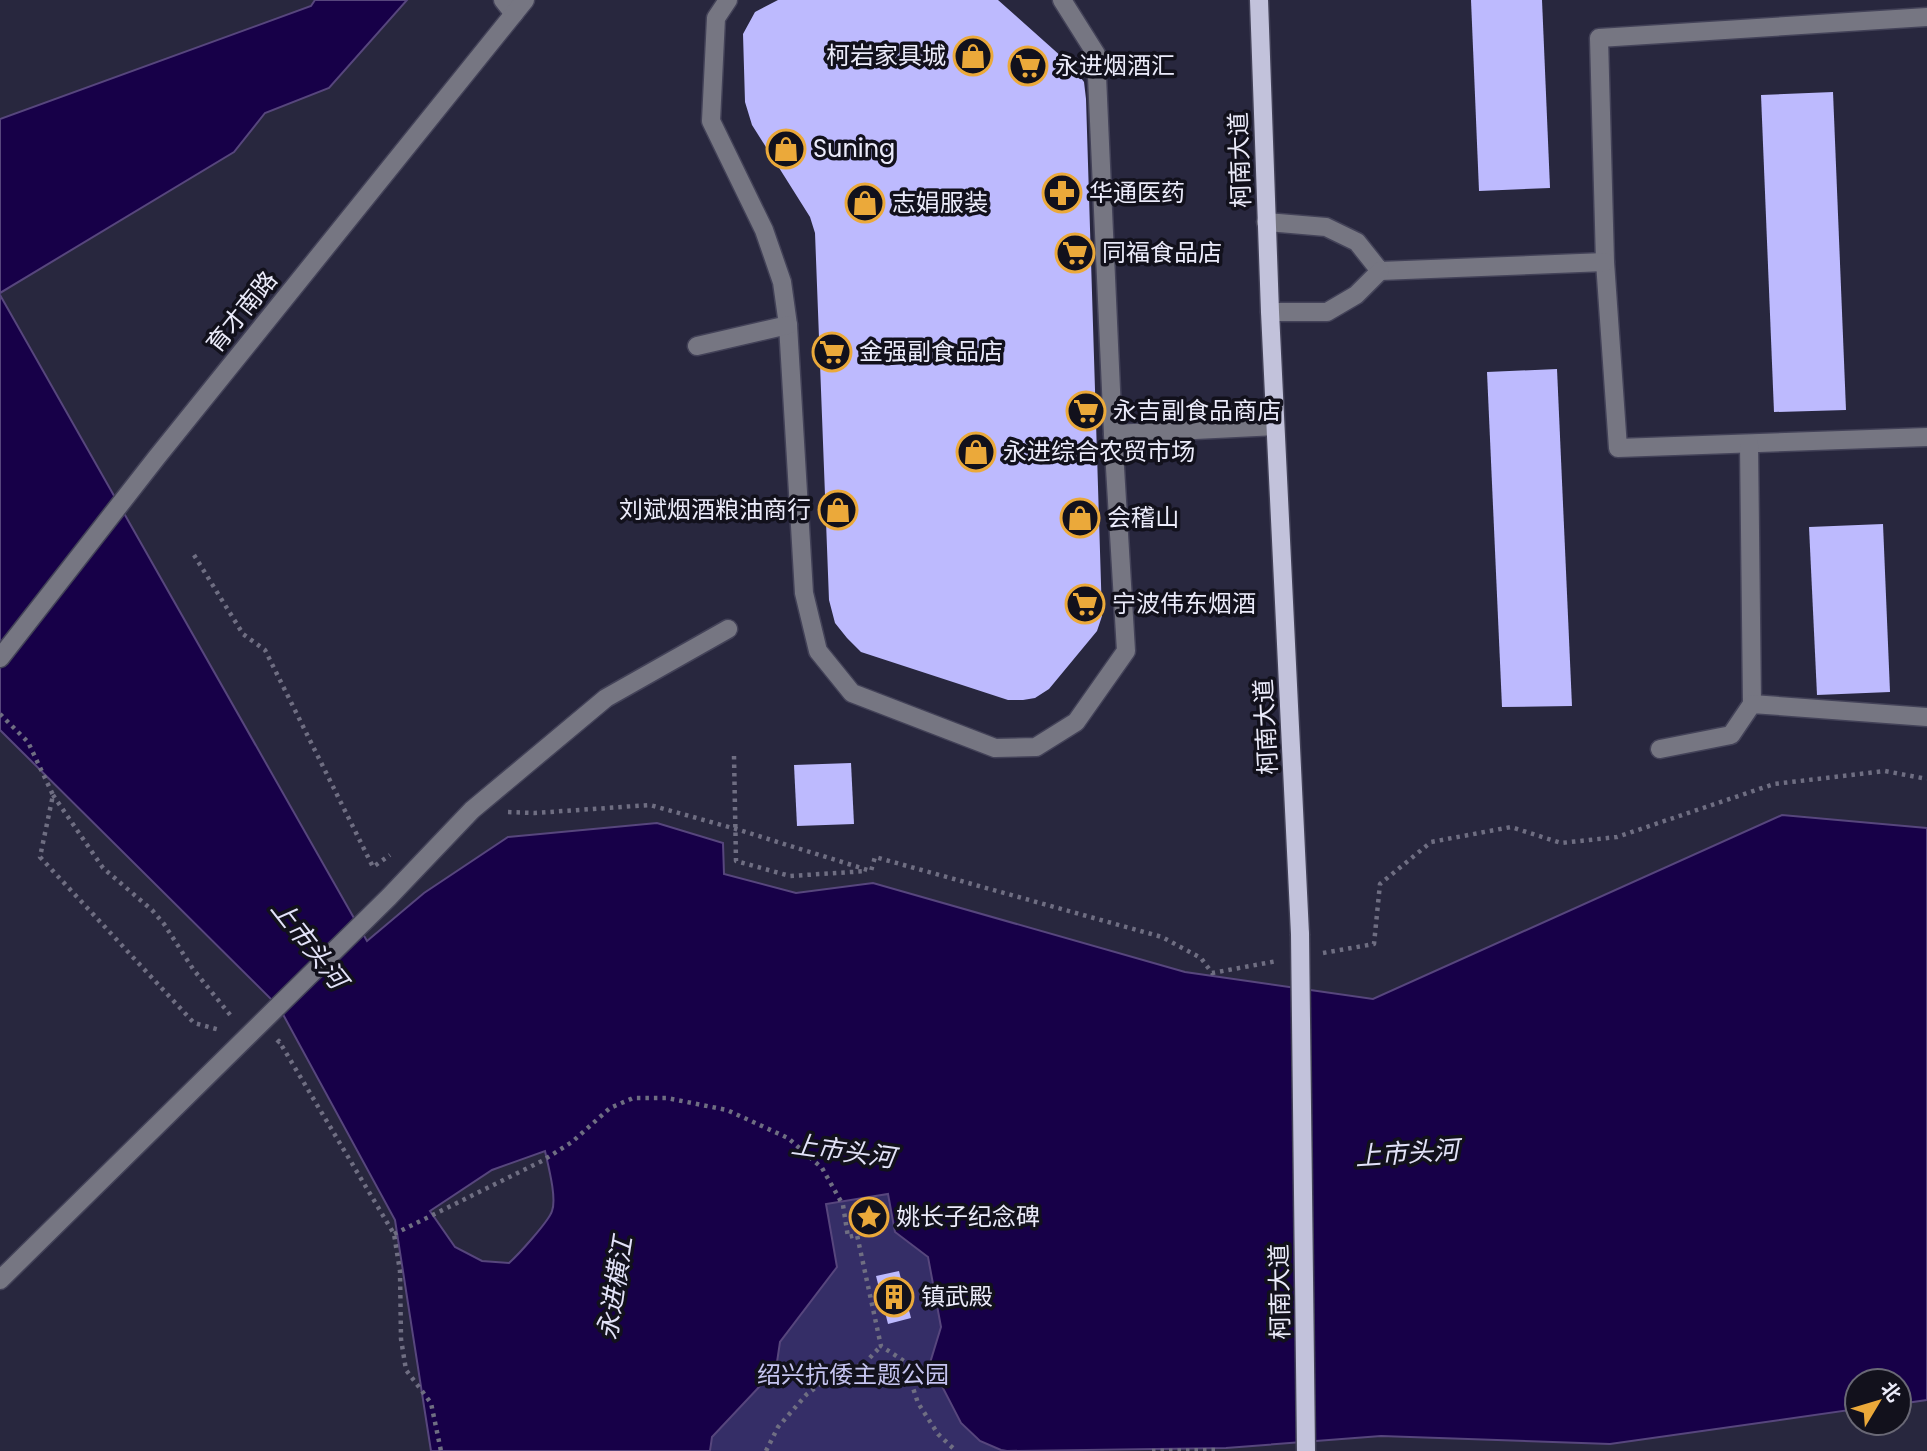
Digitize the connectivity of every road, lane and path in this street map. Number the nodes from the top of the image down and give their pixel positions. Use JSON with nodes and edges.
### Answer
{"nodes":[{"id":1,"x":525,"y":0,"type":"edge"},
{"id":2,"x":728,"y":0,"type":"edge"},
{"id":3,"x":1062,"y":0,"type":"edge"},
{"id":4,"x":1259,"y":0,"type":"edge"},
{"id":5,"x":508,"y":7,"type":"edge"},
{"id":6,"x":1927,"y":17,"type":"edge"},
{"id":7,"x":1266,"y":222,"type":"junction"},
{"id":8,"x":1605,"y":261,"type":"junction"},
{"id":9,"x":1380,"y":271,"type":"junction"},
{"id":10,"x":1270,"y":312,"type":"junction"},
{"id":11,"x":788,"y":325,"type":"junction"},
{"id":12,"x":697,"y":346,"type":"dead end"},
{"id":13,"x":1275,"y":426,"type":"junction"},
{"id":14,"x":1113,"y":433,"type":"junction"},
{"id":15,"x":1927,"y":437,"type":"edge"},
{"id":16,"x":1749,"y":444,"type":"junction"},
{"id":17,"x":194,"y":555,"type":"dead end"},
{"id":18,"x":728,"y":629,"type":"dead end"},
{"id":19,"x":0,"y":658,"type":"edge"},
{"id":20,"x":1752,"y":704,"type":"junction"},
{"id":21,"x":0,"y":713,"type":"edge"},
{"id":22,"x":1927,"y":717,"type":"edge"},
{"id":23,"x":1660,"y":749,"type":"dead end"},
{"id":24,"x":734,"y":756,"type":"dead end"},
{"id":25,"x":1927,"y":779,"type":"edge"},
{"id":26,"x":53,"y":795,"type":"junction"},
{"id":27,"x":472,"y":810,"type":"junction"},
{"id":28,"x":736,"y":829,"type":"junction"},
{"id":29,"x":871,"y":870,"type":"junction"},
{"id":30,"x":413,"y":872,"type":"junction"},
{"id":31,"x":1374,"y":944,"type":"dead end"},
{"id":32,"x":1212,"y":973,"type":"dead end"},
{"id":33,"x":248,"y":1037,"type":"junction"},
{"id":34,"x":293,"y":1065,"type":"dead end"},
{"id":35,"x":394,"y":1234,"type":"junction"},
{"id":36,"x":0,"y":1280,"type":"edge"},
{"id":37,"x":881,"y":1346,"type":"junction"},
{"id":38,"x":1218,"y":1450,"type":"edge"},
{"id":39,"x":441,"y":1451,"type":"edge"},
{"id":40,"x":766,"y":1451,"type":"edge"},
{"id":41,"x":956,"y":1451,"type":"edge"},
{"id":42,"x":1152,"y":1451,"type":"edge"},
{"id":43,"x":1165,"y":1451,"type":"edge"},
{"id":44,"x":1306,"y":1451,"type":"edge"}],
"edges":[{"from":1,"to":5,"type":"street","name":"育才南路"},
{"from":2,"to":11,"type":"street"},
{"from":3,"to":14,"type":"street"},
{"from":4,"to":7,"type":"main road","name":"柯南大道"},
{"from":5,"to":19,"type":"street","name":"育才南路"},
{"from":6,"to":8,"type":"street"},
{"from":7,"to":9,"type":"street"},
{"from":7,"to":10,"type":"main road","name":"柯南大道"},
{"from":8,"to":9,"type":"street"},
{"from":8,"to":16,"type":"street"},
{"from":9,"to":10,"type":"street"},
{"from":10,"to":13,"type":"main road","name":"柯南大道"},
{"from":11,"to":12,"type":"street"},
{"from":11,"to":14,"type":"street"},
{"from":13,"to":14,"type":"street"},
{"from":13,"to":44,"type":"main road","name":"柯南大道","bridge":true},
{"from":15,"to":16,"type":"street"},
{"from":16,"to":20,"type":"street"},
{"from":17,"to":30,"type":"path"},
{"from":18,"to":27,"type":"street"},
{"from":20,"to":22,"type":"street"},
{"from":20,"to":23,"type":"street"},
{"from":21,"to":26,"type":"path"},
{"from":24,"to":28,"type":"path"},
{"from":25,"to":31,"type":"path"},
{"from":26,"to":33,"type":"path"},
{"from":26,"to":33,"type":"path"},
{"from":27,"to":28,"type":"path"},
{"from":27,"to":30,"type":"street"},
{"from":28,"to":29,"type":"path"},
{"from":28,"to":29,"type":"path"},
{"from":29,"to":32,"type":"path"},
{"from":30,"to":33,"type":"street"},
{"from":33,"to":36,"type":"street"},
{"from":34,"to":35,"type":"path"},
{"from":35,"to":37,"type":"path"},
{"from":35,"to":39,"type":"path"},
{"from":37,"to":40,"type":"path"},
{"from":37,"to":41,"type":"path"},
{"from":38,"to":43,"type":"path"},
{"from":42,"to":43,"type":"path"}]}
